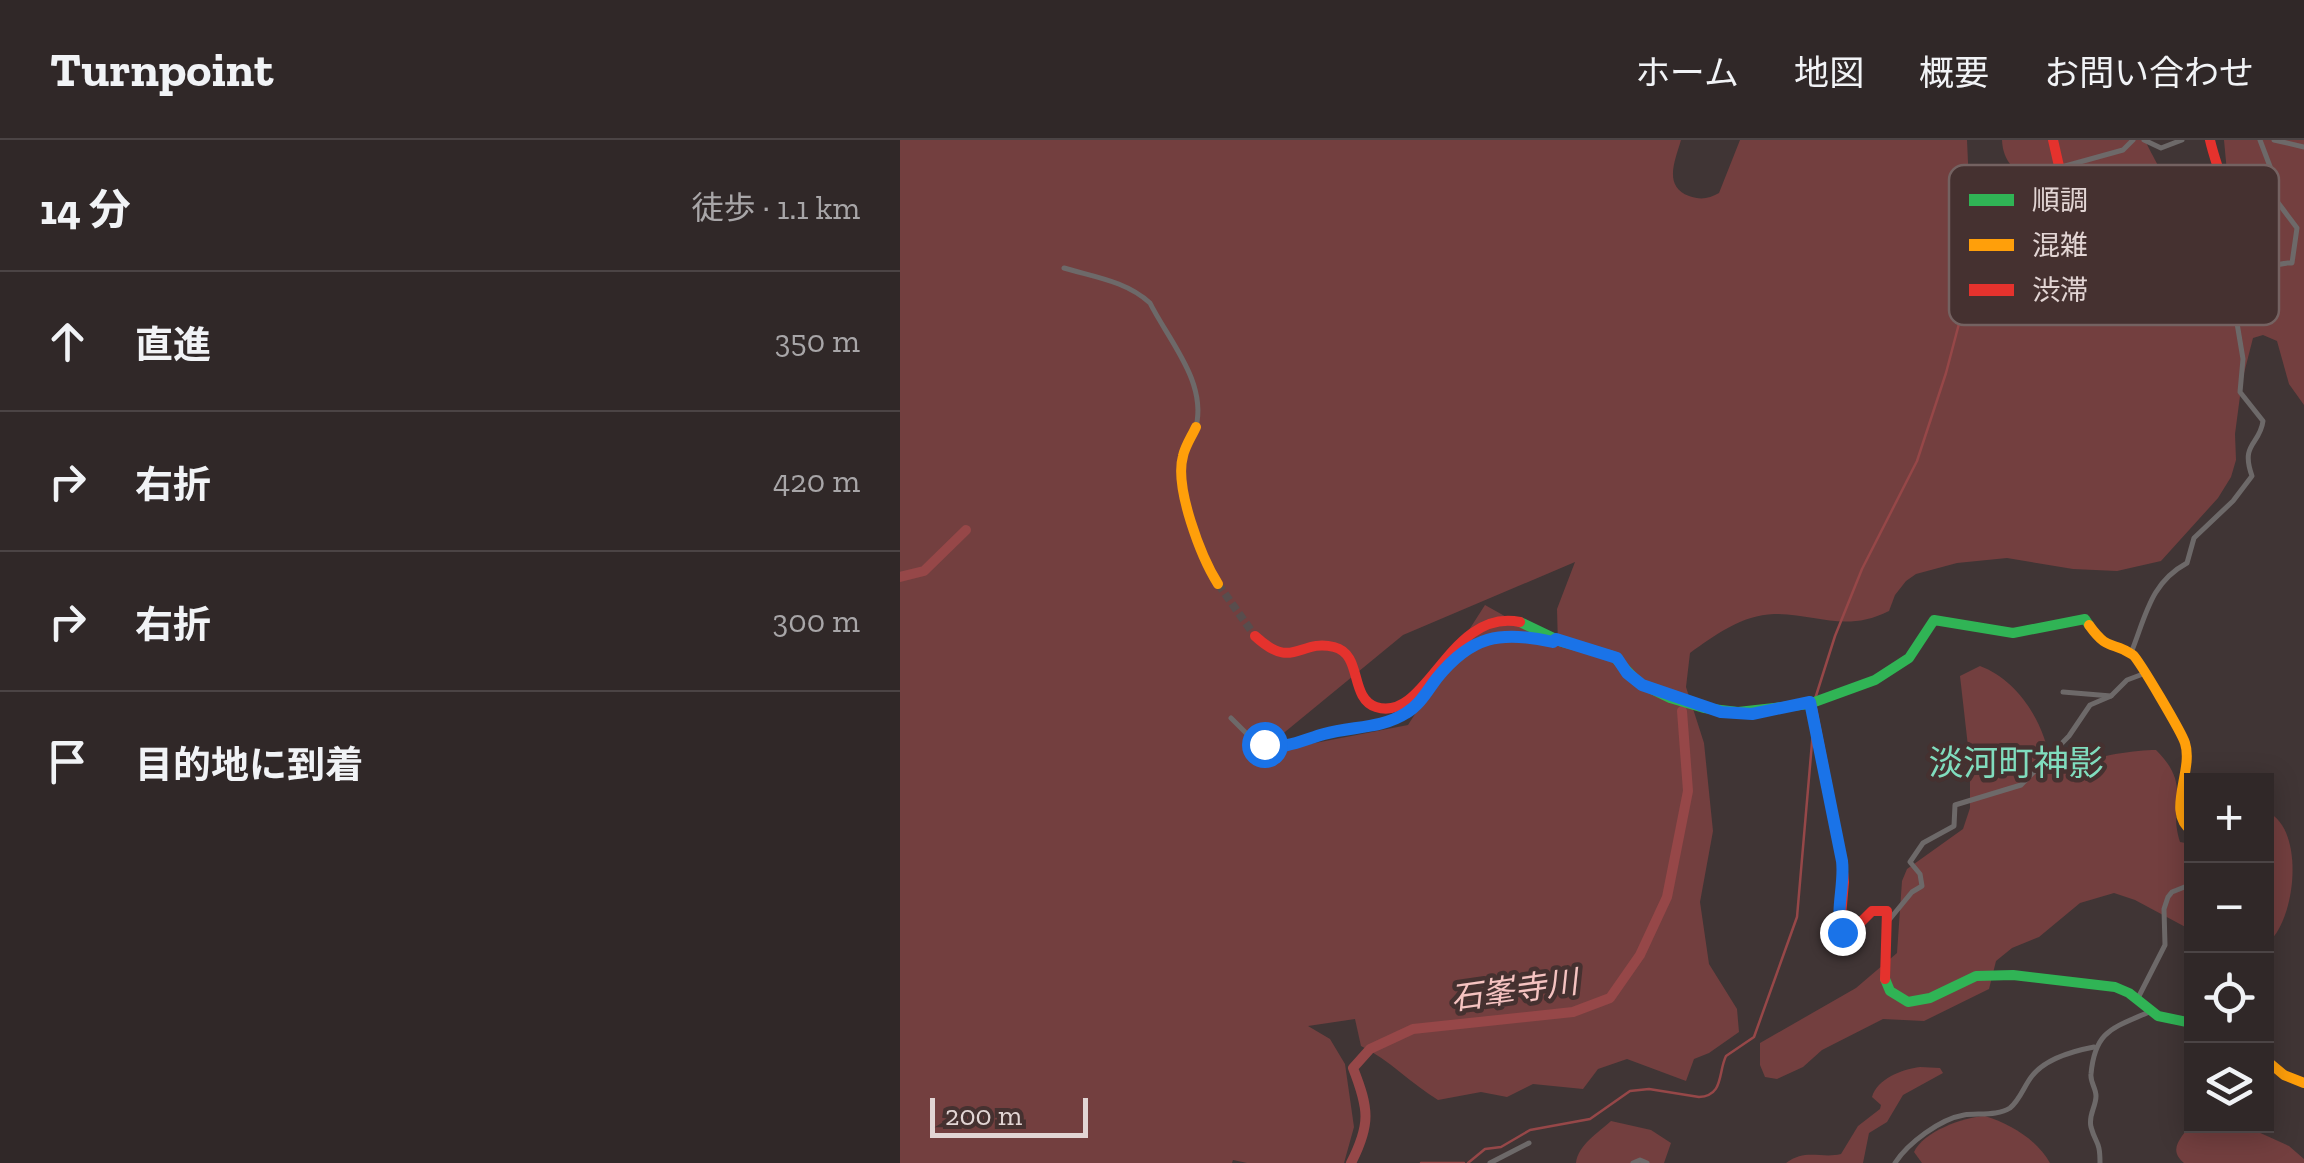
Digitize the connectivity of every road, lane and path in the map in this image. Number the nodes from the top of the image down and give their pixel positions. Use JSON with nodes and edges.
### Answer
{"nodes":[{"id":1,"x":2053,"y":140,"type":"edge"},
{"id":2,"x":2133,"y":140,"type":"edge"},
{"id":3,"x":2144,"y":140,"type":"edge"},
{"id":4,"x":2182,"y":140,"type":"edge"},
{"id":5,"x":2210,"y":140,"type":"edge"},
{"id":6,"x":2260,"y":140,"type":"edge"},
{"id":7,"x":2274,"y":140,"type":"edge"},
{"id":8,"x":2304,"y":148,"type":"edge"},
{"id":9,"x":2057,"y":165,"type":"edge"},
{"id":10,"x":2069,"y":165,"type":"edge"},
{"id":11,"x":2215,"y":165,"type":"edge"},
{"id":12,"x":2269,"y":165,"type":"edge"},
{"id":13,"x":2279,"y":203,"type":"edge"},
{"id":14,"x":2279,"y":263,"type":"edge"},
{"id":15,"x":1064,"y":268,"type":"dead end"},
{"id":16,"x":2238,"y":325,"type":"edge"},
{"id":17,"x":1196,"y":427,"type":"joint"},
{"id":18,"x":1218,"y":584,"type":"tunnel mouth"},
{"id":19,"x":1255,"y":636,"type":"tunnel mouth"},
{"id":20,"x":1556,"y":639,"type":"junction"},
{"id":21,"x":2131,"y":653,"type":"junction"},
{"id":22,"x":2143,"y":674,"type":"junction"},
{"id":23,"x":2063,"y":692,"type":"dead end"},
{"id":24,"x":2111,"y":696,"type":"junction"},
{"id":25,"x":1810,"y":702,"type":"junction"},
{"id":26,"x":1231,"y":718,"type":"dead end"},
{"id":27,"x":2185,"y":773,"type":"edge"},
{"id":28,"x":2184,"y":782,"type":"edge"},
{"id":29,"x":2184,"y":826,"type":"edge"},
{"id":30,"x":2184,"y":887,"type":"edge"},
{"id":31,"x":1889,"y":920,"type":"junction"},
{"id":32,"x":2138,"y":998,"type":"junction"},
{"id":33,"x":2150,"y":1012,"type":"junction"},
{"id":34,"x":2184,"y":1021,"type":"edge"},
{"id":35,"x":2094,"y":1047,"type":"junction"},
{"id":36,"x":2274,"y":1067,"type":"edge"},
{"id":37,"x":2304,"y":1083,"type":"edge"},
{"id":38,"x":1529,"y":1143,"type":"dead end"},
{"id":39,"x":1490,"y":1163,"type":"edge"},
{"id":40,"x":1632,"y":1163,"type":"edge"},
{"id":41,"x":1647,"y":1163,"type":"edge"},
{"id":42,"x":1895,"y":1163,"type":"edge"},
{"id":43,"x":2100,"y":1163,"type":"edge"}],
"edges":[{"from":1,"to":9,"type":"street"},
{"from":2,"to":10,"type":"street"},
{"from":3,"to":4,"type":"street"},
{"from":5,"to":11,"type":"street"},
{"from":6,"to":12,"type":"street"},
{"from":7,"to":8,"type":"street"},
{"from":13,"to":14,"type":"street"},
{"from":15,"to":17,"type":"street"},
{"from":16,"to":21,"type":"street"},
{"from":17,"to":18,"type":"street"},
{"from":19,"to":20,"type":"street"},
{"from":20,"to":25,"type":"street"},
{"from":20,"to":26,"type":"street"},
{"from":21,"to":22,"type":"street"},
{"from":21,"to":25,"type":"street"},
{"from":22,"to":24,"type":"street"},
{"from":22,"to":27,"type":"street"},
{"from":23,"to":24,"type":"street"},
{"from":24,"to":31,"type":"street"},
{"from":25,"to":31,"type":"street"},
{"from":28,"to":29,"type":"street"},
{"from":30,"to":32,"type":"street"},
{"from":31,"to":32,"type":"street"},
{"from":32,"to":33,"type":"street"},
{"from":33,"to":34,"type":"street"},
{"from":33,"to":35,"type":"street"},
{"from":35,"to":42,"type":"street"},
{"from":35,"to":43,"type":"street"},
{"from":36,"to":37,"type":"street"},
{"from":38,"to":39,"type":"street"},
{"from":40,"to":41,"type":"street"}]}
